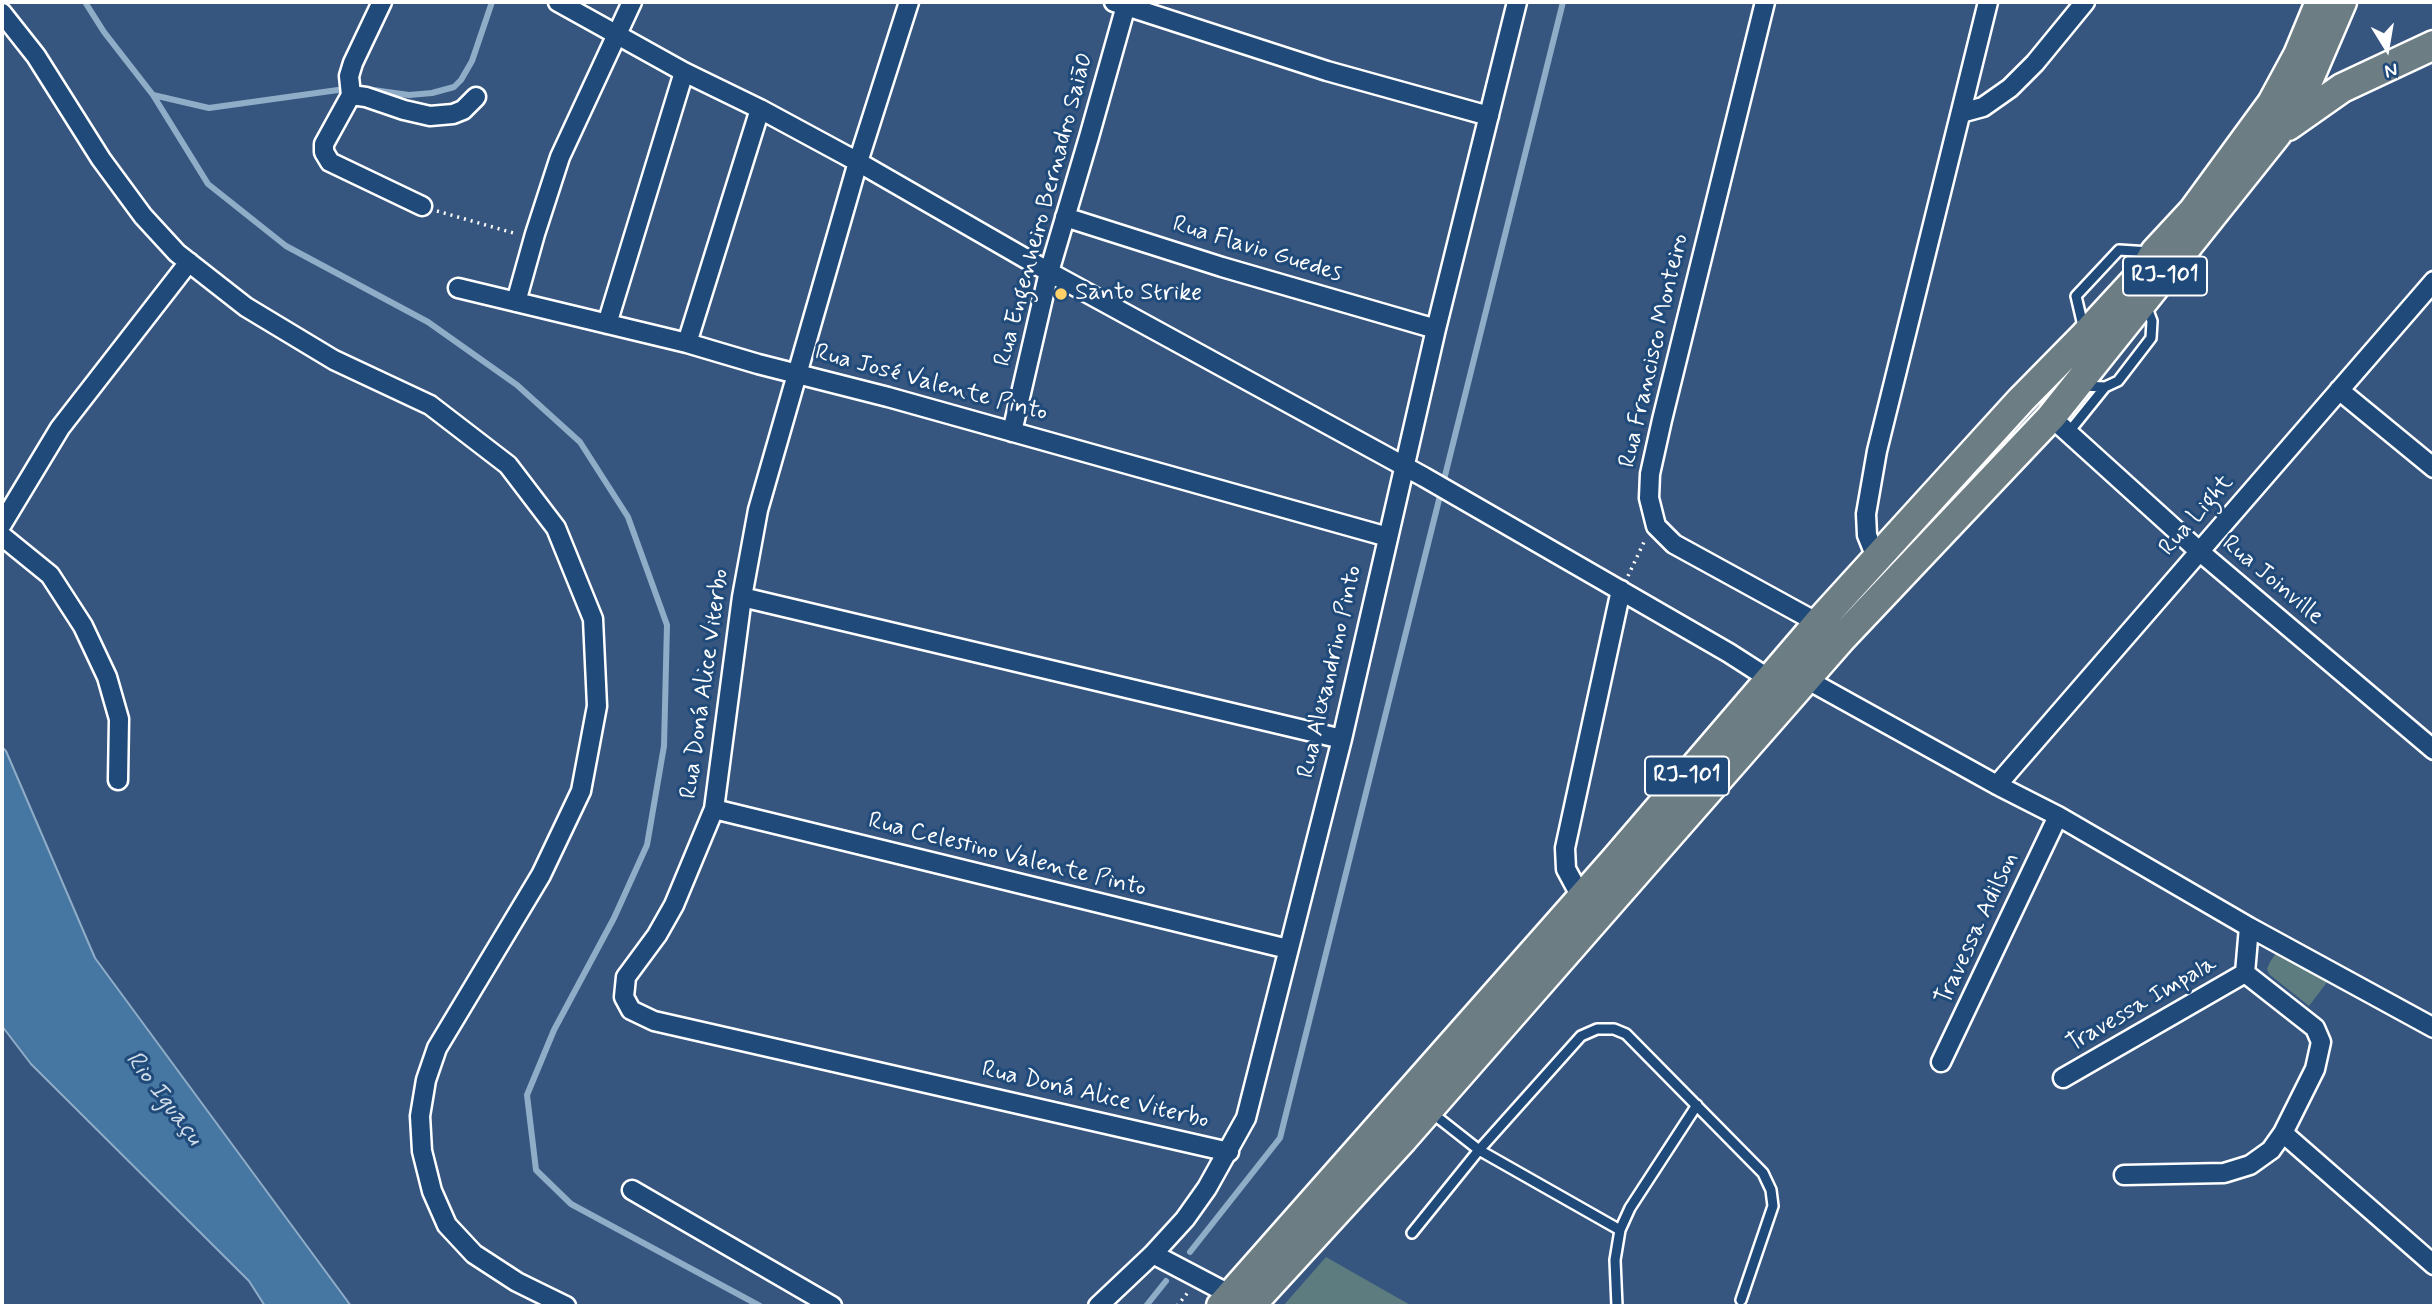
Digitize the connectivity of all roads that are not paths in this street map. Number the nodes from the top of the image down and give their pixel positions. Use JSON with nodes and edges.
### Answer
{"nodes":[{"id":1,"x":382,"y":2,"type":"edge"},
{"id":2,"x":558,"y":2,"type":"edge"},
{"id":3,"x":632,"y":2,"type":"edge"},
{"id":4,"x":909,"y":2,"type":"edge"},
{"id":5,"x":1517,"y":2,"type":"edge"},
{"id":6,"x":1765,"y":2,"type":"edge"},
{"id":7,"x":1988,"y":2,"type":"edge"},
{"id":8,"x":2085,"y":2,"type":"edge"},
{"id":9,"x":2320,"y":2,"type":"edge"},
{"id":10,"x":2342,"y":2,"type":"edge"},
{"id":11,"x":1122,"y":3,"type":"edge"},
{"id":12,"x":2,"y":13,"type":"edge"},
{"id":13,"x":616,"y":34,"type":"junction"},
{"id":14,"x":2434,"y":45,"type":"edge"},
{"id":15,"x":684,"y":72,"type":"junction"},
{"id":16,"x":2342,"y":89,"type":"junction"},
{"id":17,"x":351,"y":95,"type":"junction"},
{"id":18,"x":2302,"y":95,"type":"junction"},
{"id":19,"x":476,"y":97,"type":"dead end"},
{"id":20,"x":2272,"y":103,"type":"junction"},
{"id":21,"x":760,"y":109,"type":"junction"},
{"id":22,"x":1961,"y":113,"type":"junction"},
{"id":23,"x":1489,"y":116,"type":"junction"},
{"id":24,"x":2277,"y":134,"type":"junction"},
{"id":25,"x":858,"y":162,"type":"junction"},
{"id":26,"x":422,"y":206,"type":"road end"},
{"id":27,"x":1065,"y":217,"type":"junction"},
{"id":28,"x":189,"y":262,"type":"junction"},
{"id":29,"x":1049,"y":272,"type":"junction"},
{"id":30,"x":2150,"y":277,"type":"junction"},
{"id":31,"x":2434,"y":281,"type":"edge"},
{"id":32,"x":458,"y":288,"type":"dead end"},
{"id":33,"x":516,"y":302,"type":"junction"},
{"id":34,"x":607,"y":324,"type":"junction"},
{"id":35,"x":1436,"y":329,"type":"junction"},
{"id":36,"x":687,"y":343,"type":"junction"},
{"id":37,"x":796,"y":372,"type":"junction"},
{"id":38,"x":2077,"y":385,"type":"junction"},
{"id":39,"x":2105,"y":387,"type":"junction"},
{"id":40,"x":2339,"y":390,"type":"junction"},
{"id":41,"x":2059,"y":425,"type":"junction"},
{"id":42,"x":1013,"y":432,"type":"junction"},
{"id":43,"x":1404,"y":465,"type":"junction"},
{"id":44,"x":2434,"y":468,"type":"edge"},
{"id":45,"x":2,"y":524,"type":"edge"},
{"id":46,"x":2,"y":536,"type":"edge"},
{"id":47,"x":1388,"y":537,"type":"junction"},
{"id":48,"x":2199,"y":551,"type":"junction"},
{"id":49,"x":1877,"y":559,"type":"junction"},
{"id":50,"x":1621,"y":590,"type":"junction"},
{"id":51,"x":742,"y":597,"type":"junction"},
{"id":52,"x":1818,"y":623,"type":"junction"},
{"id":53,"x":1806,"y":679,"type":"junction"},
{"id":54,"x":1771,"y":680,"type":"junction"},
{"id":55,"x":1342,"y":740,"type":"junction"},
{"id":56,"x":2434,"y":750,"type":"edge"},
{"id":57,"x":118,"y":780,"type":"dead end"},
{"id":58,"x":1997,"y":785,"type":"junction"},
{"id":59,"x":713,"y":809,"type":"junction"},
{"id":60,"x":2058,"y":816,"type":"junction"},
{"id":61,"x":1581,"y":897,"type":"junction"},
{"id":62,"x":2249,"y":927,"type":"junction"},
{"id":63,"x":1288,"y":949,"type":"junction"},
{"id":64,"x":2245,"y":973,"type":"junction"},
{"id":65,"x":2434,"y":1028,"type":"edge"},
{"id":66,"x":1941,"y":1062,"type":"dead end"},
{"id":67,"x":2063,"y":1079,"type":"dead end"},
{"id":68,"x":1697,"y":1105,"type":"junction"},
{"id":69,"x":1428,"y":1110,"type":"junction"},
{"id":70,"x":2283,"y":1133,"type":"junction"},
{"id":71,"x":1479,"y":1150,"type":"junction"},
{"id":72,"x":1229,"y":1152,"type":"junction"},
{"id":73,"x":2124,"y":1175,"type":"dead end"},
{"id":74,"x":632,"y":1190,"type":"dead end"},
{"id":75,"x":1620,"y":1230,"type":"junction"},
{"id":76,"x":1412,"y":1233,"type":"dead end"},
{"id":77,"x":1153,"y":1254,"type":"junction"},
{"id":78,"x":2434,"y":1265,"type":"edge"},
{"id":79,"x":1741,"y":1300,"type":"dead end"},
{"id":80,"x":1234,"y":1303,"type":"edge"},
{"id":81,"x":566,"y":1306,"type":"edge"},
{"id":82,"x":832,"y":1306,"type":"edge"},
{"id":83,"x":1098,"y":1306,"type":"edge"},
{"id":84,"x":1617,"y":1306,"type":"edge"}],
"edges":[{"from":1,"to":17,"type":"street"},
{"from":2,"to":13,"type":"street"},
{"from":3,"to":13,"type":"street"},
{"from":4,"to":25,"type":"street","name":"Rua Doná Alice Viterbo"},
{"from":5,"to":23,"type":"street","name":"Rua Alexandrino Pinto"},
{"from":6,"to":52,"type":"street","name":"Rua Francisco Monteiro"},
{"from":7,"to":22,"type":"street"},
{"from":8,"to":22,"type":"street"},
{"from":9,"to":20,"type":"main road","number":"RJ-101"},
{"from":10,"to":18,"type":"main road","number":"RJ-101"},
{"from":11,"to":23,"type":"street"},
{"from":11,"to":27,"type":"street","name":"Rua Engenheiro Bernadro Saiā0"},
{"from":12,"to":28,"type":"street"},
{"from":13,"to":15,"type":"street"},
{"from":13,"to":33,"type":"street"},
{"from":14,"to":16,"type":"main road"},
{"from":15,"to":21,"type":"street"},
{"from":15,"to":34,"type":"street"},
{"from":16,"to":18,"type":"main road"},
{"from":16,"to":24,"type":"main road"},
{"from":17,"to":19,"type":"street"},
{"from":17,"to":26,"type":"street"},
{"from":18,"to":20,"type":"main road"},
{"from":18,"to":24,"type":"main road","number":"RJ-101"},
{"from":20,"to":30,"type":"main road","number":"RJ-101"},
{"from":21,"to":25,"type":"street"},
{"from":21,"to":36,"type":"street"},
{"from":22,"to":49,"type":"street"},
{"from":23,"to":35,"type":"street","name":"Rua Alexandrino Pinto"},
{"from":24,"to":30,"type":"main road","number":"RJ-101"},
{"from":25,"to":29,"type":"street"},
{"from":25,"to":37,"type":"street","name":"Rua Doná Alice Viterbo"},
{"from":27,"to":29,"type":"street","name":"Rua Engenheiro Bernadro Saiā0"},
{"from":27,"to":35,"type":"street","name":"Rua Flavio Guedes"},
{"from":28,"to":45,"type":"street"},
{"from":28,"to":81,"type":"street"},
{"from":29,"to":42,"type":"street","name":"Rua Engenheiro Bernadro Saiā0"},
{"from":29,"to":43,"type":"street"},
{"from":30,"to":38,"type":"main road","number":"RJ-101"},
{"from":30,"to":39,"type":"lane"},
{"from":30,"to":49,"type":"main road","number":"RJ-101"},
{"from":31,"to":40,"type":"street","name":"Rua Light"},
{"from":32,"to":33,"type":"street","name":"Rua José Valente Pinto"},
{"from":33,"to":34,"type":"street","name":"Rua José Valente Pinto"},
{"from":34,"to":36,"type":"street","name":"Rua José Valente Pinto"},
{"from":35,"to":43,"type":"street","name":"Rua Alexandrino Pinto"},
{"from":36,"to":37,"type":"street","name":"Rua José Valente Pinto"},
{"from":37,"to":42,"type":"street","name":"Rua José Valente Pinto"},
{"from":37,"to":51,"type":"street","name":"Rua Doná Alice Viterbo"},
{"from":38,"to":39,"type":"lane"},
{"from":38,"to":41,"type":"main road","number":"RJ-101"},
{"from":39,"to":41,"type":"lane"},
{"from":40,"to":44,"type":"street"},
{"from":40,"to":48,"type":"street","name":"Rua Light"},
{"from":41,"to":48,"type":"street","name":"Rua Joinville"},
{"from":41,"to":53,"type":"main road","number":"RJ-101"},
{"from":42,"to":47,"type":"street","name":"Rua José Valente Pinto"},
{"from":43,"to":47,"type":"street","name":"Rua Alexandrino Pinto"},
{"from":43,"to":50,"type":"street"},
{"from":46,"to":57,"type":"street"},
{"from":47,"to":55,"type":"street","name":"Rua Alexandrino Pinto"},
{"from":48,"to":56,"type":"street","name":"Rua Joinville"},
{"from":48,"to":58,"type":"street","name":"Rua Light"},
{"from":49,"to":52,"type":"main road","number":"RJ-101"},
{"from":50,"to":54,"type":"street"},
{"from":50,"to":61,"type":"street"},
{"from":51,"to":55,"type":"street"},
{"from":51,"to":59,"type":"street","name":"Rua Doná Alice Viterbo"},
{"from":52,"to":54,"type":"main road","number":"RJ-101"},
{"from":53,"to":58,"type":"street"},
{"from":53,"to":69,"type":"main road","number":"RJ-101"},
{"from":54,"to":61,"type":"main road","number":"RJ-101"},
{"from":55,"to":63,"type":"street","name":"Rua Alexandrino Pinto"},
{"from":58,"to":60,"type":"street"},
{"from":59,"to":63,"type":"street","name":"Rua Celestino Valente Pinto"},
{"from":59,"to":72,"type":"street","name":"Rua Doná Alice Viterbo"},
{"from":60,"to":62,"type":"street"},
{"from":60,"to":66,"type":"street","name":"Travessa Adilson"},
{"from":61,"to":80,"type":"main road","number":"RJ-101"},
{"from":62,"to":64,"type":"street","name":"Travessa Impala"},
{"from":62,"to":65,"type":"street"},
{"from":63,"to":72,"type":"street","name":"Rua Alexandrino Pinto"},
{"from":64,"to":67,"type":"street","name":"Travessa Impala"},
{"from":64,"to":70,"type":"street","name":"Travessa Impala"},
{"from":68,"to":71,"type":"lane"},
{"from":68,"to":75,"type":"lane"},
{"from":68,"to":79,"type":"lane"},
{"from":69,"to":71,"type":"lane"},
{"from":69,"to":80,"type":"main road","number":"RJ-101"},
{"from":70,"to":73,"type":"street","name":"Travessa Impala"},
{"from":70,"to":78,"type":"street"},
{"from":71,"to":75,"type":"lane"},
{"from":71,"to":76,"type":"lane"},
{"from":72,"to":77,"type":"street","name":"Rua Alexandrino Pinto"},
{"from":74,"to":82,"type":"street"},
{"from":75,"to":84,"type":"lane"},
{"from":77,"to":80,"type":"street"},
{"from":77,"to":83,"type":"street","name":"Rua Alexandrino Pinto"}]}
